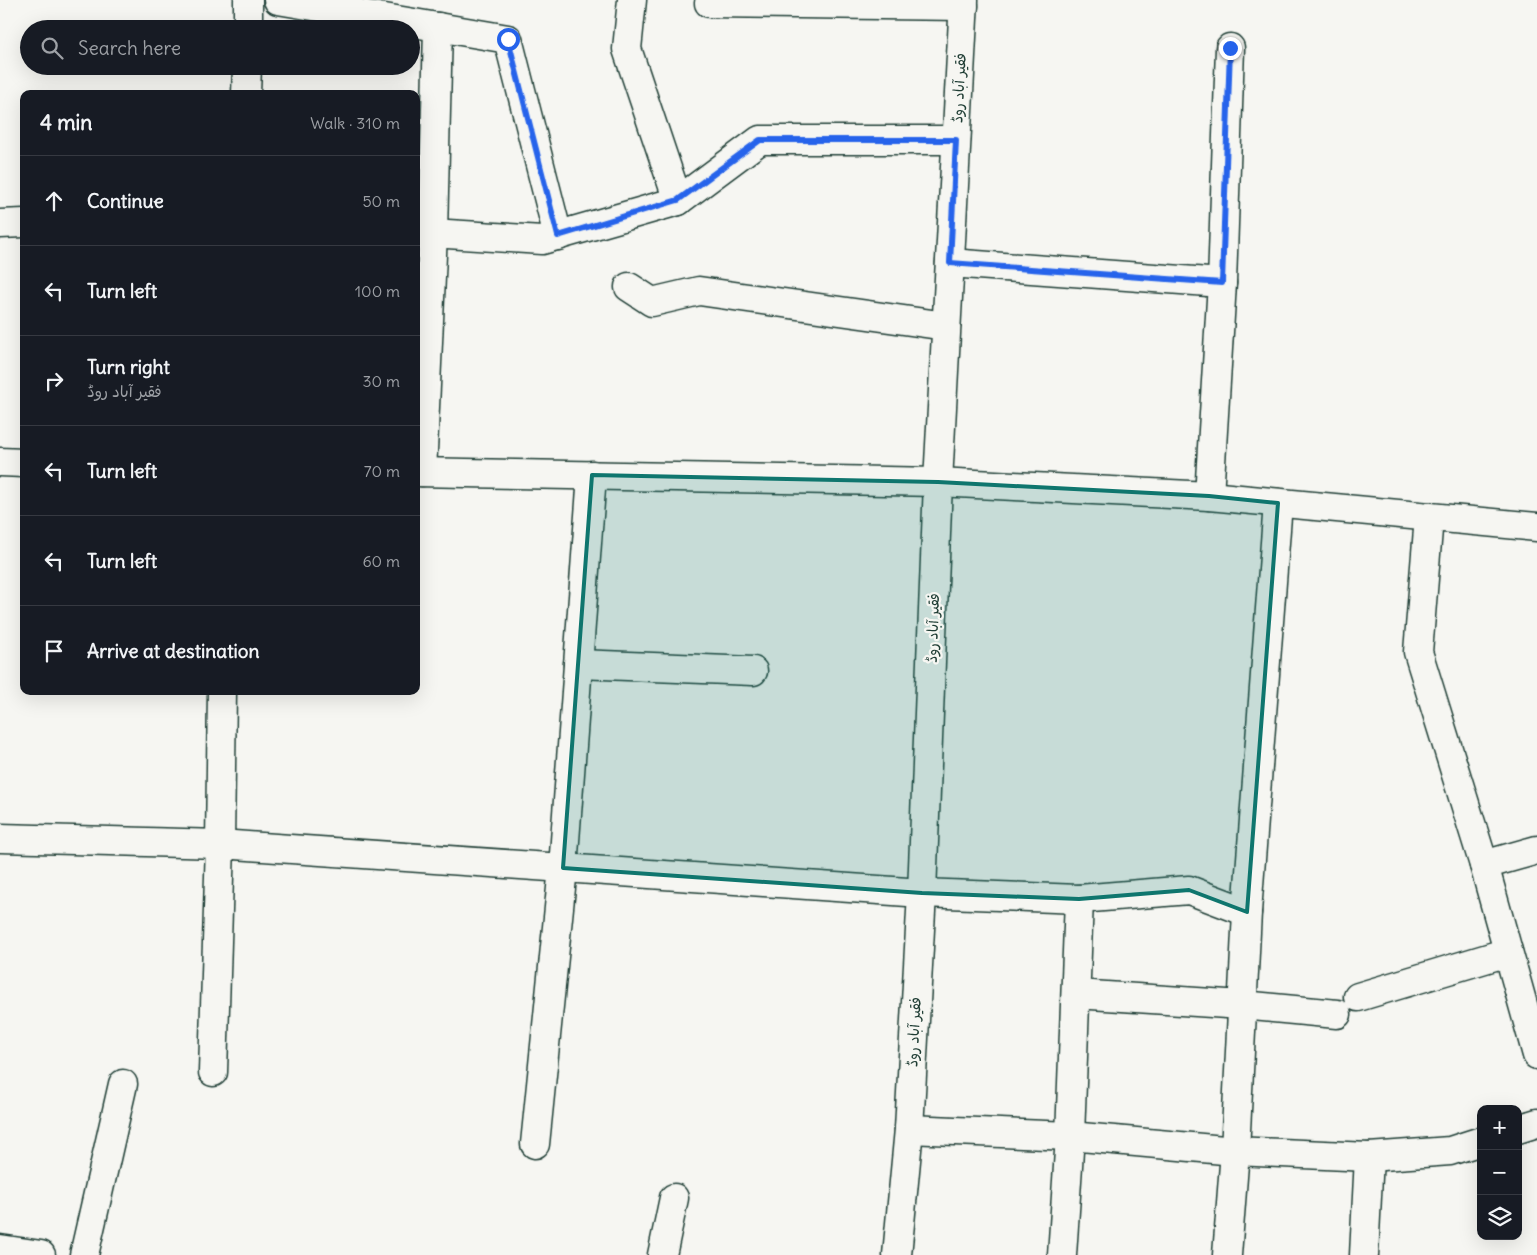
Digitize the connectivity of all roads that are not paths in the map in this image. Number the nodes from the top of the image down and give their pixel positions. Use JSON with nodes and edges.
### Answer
{"nodes":[{"id":1,"x":248,"y":0,"type":"edge"},
{"id":2,"x":278,"y":0,"type":"edge"},
{"id":3,"x":632,"y":0,"type":"edge"},
{"id":4,"x":710,"y":3,"type":"dead end"},
{"id":5,"x":964,"y":3,"type":"edge"},
{"id":6,"x":248,"y":20,"type":"edge"},
{"id":7,"x":392,"y":20,"type":"edge"},
{"id":8,"x":420,"y":25,"type":"edge"},
{"id":9,"x":438,"y":28,"type":"junction"},
{"id":10,"x":1230,"y":48,"type":"dead end"},
{"id":11,"x":247,"y":75,"type":"edge"},
{"id":12,"x":246,"y":90,"type":"edge"},
{"id":13,"x":956,"y":140,"type":"junction"},
{"id":14,"x":678,"y":200,"type":"junction"},
{"id":15,"x":20,"y":223,"type":"edge"},
{"id":16,"x":0,"y":224,"type":"edge"},
{"id":17,"x":425,"y":233,"type":"edge"},
{"id":18,"x":558,"y":236,"type":"junction"},
{"id":19,"x":950,"y":263,"type":"junction"},
{"id":20,"x":1222,"y":283,"type":"junction"},
{"id":21,"x":629,"y":287,"type":"dead end"},
{"id":22,"x":946,"y":326,"type":"junction"},
{"id":23,"x":420,"y":432,"type":"edge"},
{"id":24,"x":0,"y":462,"type":"edge"},
{"id":25,"x":20,"y":463,"type":"edge"},
{"id":26,"x":420,"y":472,"type":"edge"},
{"id":27,"x":592,"y":475,"type":"junction"},
{"id":28,"x":938,"y":482,"type":"junction"},
{"id":29,"x":1209,"y":496,"type":"junction"},
{"id":30,"x":1278,"y":503,"type":"junction"},
{"id":31,"x":1428,"y":517,"type":"junction"},
{"id":32,"x":1537,"y":527,"type":"edge"},
{"id":33,"x":578,"y":664,"type":"junction"},
{"id":34,"x":752,"y":671,"type":"dead end"},
{"id":35,"x":222,"y":695,"type":"edge"},
{"id":36,"x":0,"y":838,"type":"edge"},
{"id":37,"x":220,"y":844,"type":"junction"},
{"id":38,"x":1537,"y":850,"type":"edge"},
{"id":39,"x":1484,"y":865,"type":"junction"},
{"id":40,"x":563,"y":868,"type":"junction"},
{"id":41,"x":922,"y":893,"type":"junction"},
{"id":42,"x":1079,"y":899,"type":"junction"},
{"id":43,"x":1247,"y":912,"type":"junction"},
{"id":44,"x":1508,"y":952,"type":"junction"},
{"id":45,"x":1076,"y":994,"type":"junction"},
{"id":46,"x":1358,"y":997,"type":"dead end"},
{"id":47,"x":1242,"y":1005,"type":"junction"},
{"id":48,"x":1336,"y":1014,"type":"dead end"},
{"id":49,"x":1537,"y":1055,"type":"edge"},
{"id":50,"x":213,"y":1072,"type":"dead end"},
{"id":51,"x":123,"y":1084,"type":"dead end"},
{"id":52,"x":1537,"y":1123,"type":"edge"},
{"id":53,"x":1522,"y":1128,"type":"edge"},
{"id":54,"x":909,"y":1129,"type":"junction"},
{"id":55,"x":1070,"y":1136,"type":"junction"},
{"id":56,"x":1477,"y":1142,"type":"edge"},
{"id":57,"x":534,"y":1144,"type":"dead end"},
{"id":58,"x":1235,"y":1151,"type":"junction"},
{"id":59,"x":1369,"y":1157,"type":"junction"},
{"id":60,"x":674,"y":1198,"type":"dead end"},
{"id":61,"x":0,"y":1249,"type":"edge"},
{"id":62,"x":40,"y":1255,"type":"edge"},
{"id":63,"x":84,"y":1255,"type":"edge"},
{"id":64,"x":662,"y":1255,"type":"edge"},
{"id":65,"x":896,"y":1255,"type":"edge"},
{"id":66,"x":1062,"y":1255,"type":"edge"},
{"id":67,"x":1227,"y":1255,"type":"edge"},
{"id":68,"x":1364,"y":1255,"type":"edge"}],
"edges":[{"from":1,"to":6,"type":"street"},
{"from":2,"to":7,"type":"street"},
{"from":3,"to":14,"type":"street"},
{"from":4,"to":5,"type":"street"},
{"from":5,"to":13,"type":"street","name":"فقیر آباد روڈ"},
{"from":8,"to":9,"type":"street"},
{"from":9,"to":17,"type":"street"},
{"from":9,"to":18,"type":"street"},
{"from":10,"to":20,"type":"street"},
{"from":11,"to":12,"type":"street"},
{"from":13,"to":14,"type":"street"},
{"from":13,"to":19,"type":"street","name":"فقیر آباد روڈ"},
{"from":14,"to":18,"type":"street"},
{"from":15,"to":16,"type":"street"},
{"from":17,"to":18,"type":"street"},
{"from":17,"to":23,"type":"street"},
{"from":19,"to":20,"type":"street"},
{"from":19,"to":22,"type":"street","name":"فقیر آباد روڈ"},
{"from":20,"to":29,"type":"street"},
{"from":21,"to":22,"type":"street"},
{"from":22,"to":28,"type":"street","name":"فقیر آباد روڈ"},
{"from":24,"to":25,"type":"street"},
{"from":26,"to":27,"type":"street"},
{"from":27,"to":28,"type":"street"},
{"from":27,"to":33,"type":"street"},
{"from":28,"to":29,"type":"street"},
{"from":28,"to":41,"type":"street","name":"فقیر آباد روڈ"},
{"from":29,"to":30,"type":"street"},
{"from":30,"to":31,"type":"street"},
{"from":30,"to":43,"type":"street"},
{"from":31,"to":32,"type":"street"},
{"from":31,"to":39,"type":"street"},
{"from":33,"to":34,"type":"street"},
{"from":33,"to":40,"type":"street"},
{"from":35,"to":37,"type":"street"},
{"from":36,"to":37,"type":"street"},
{"from":37,"to":40,"type":"street"},
{"from":37,"to":50,"type":"street"},
{"from":38,"to":39,"type":"street"},
{"from":39,"to":44,"type":"street"},
{"from":40,"to":41,"type":"street"},
{"from":40,"to":57,"type":"street"},
{"from":41,"to":42,"type":"street"},
{"from":41,"to":54,"type":"street","name":"فقیر آباد روڈ"},
{"from":42,"to":43,"type":"street"},
{"from":42,"to":45,"type":"street"},
{"from":43,"to":47,"type":"street"},
{"from":44,"to":46,"type":"street"},
{"from":44,"to":49,"type":"street"},
{"from":45,"to":47,"type":"street"},
{"from":45,"to":55,"type":"street"},
{"from":47,"to":48,"type":"street"},
{"from":47,"to":58,"type":"street"},
{"from":51,"to":63,"type":"street"},
{"from":52,"to":53,"type":"street"},
{"from":54,"to":55,"type":"street"},
{"from":54,"to":65,"type":"street","name":"فقیر آباد روڈ"},
{"from":55,"to":58,"type":"street"},
{"from":55,"to":66,"type":"street"},
{"from":56,"to":59,"type":"street"},
{"from":58,"to":59,"type":"street"},
{"from":58,"to":67,"type":"street"},
{"from":59,"to":68,"type":"street"},
{"from":60,"to":64,"type":"street"},
{"from":61,"to":62,"type":"street"}]}
